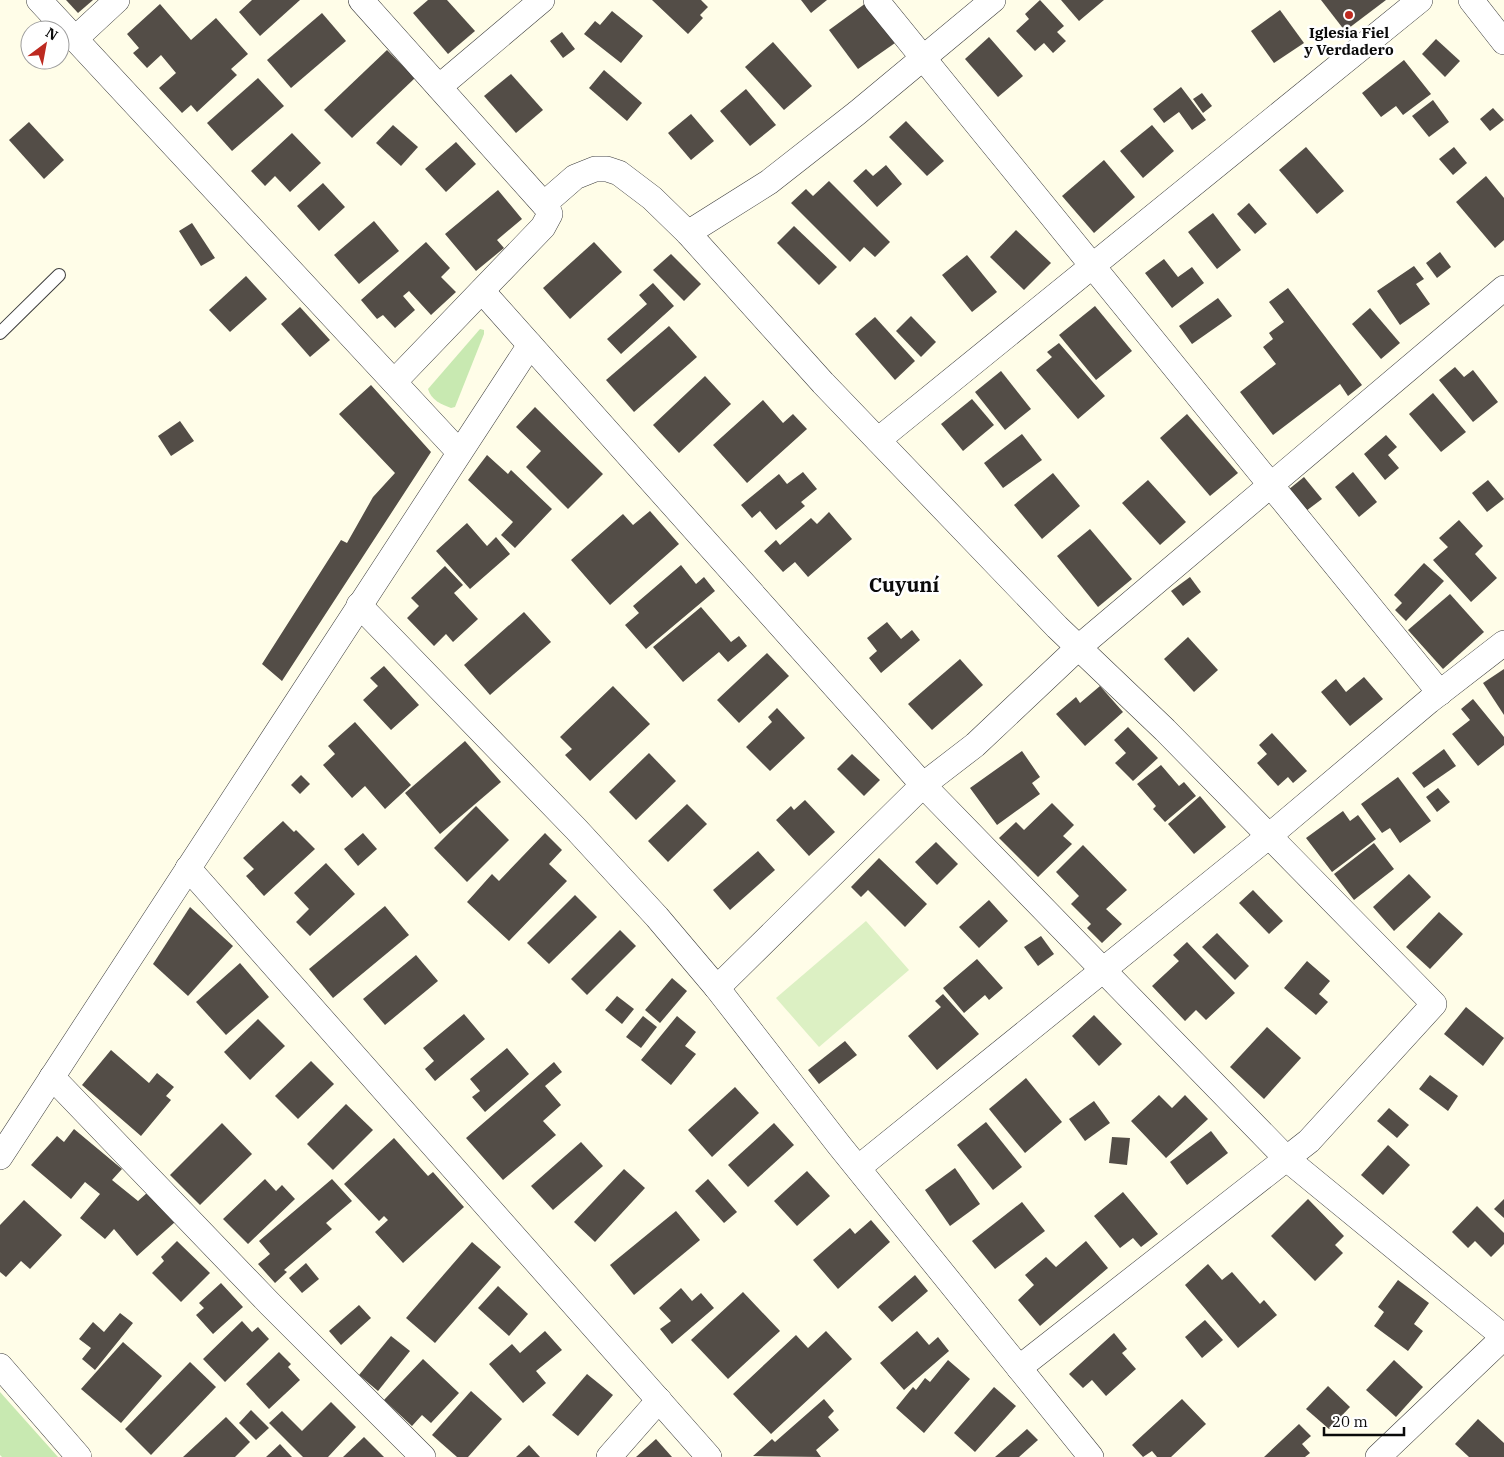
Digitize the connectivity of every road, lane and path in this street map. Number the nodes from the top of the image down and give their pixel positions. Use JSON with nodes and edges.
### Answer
{"nodes":[{"id":1,"x":39,"y":0,"type":"edge"},
{"id":2,"x":117,"y":0,"type":"edge"},
{"id":3,"x":361,"y":0,"type":"edge"},
{"id":4,"x":542,"y":0,"type":"edge"},
{"id":5,"x":876,"y":0,"type":"edge"},
{"id":6,"x":993,"y":0,"type":"edge"},
{"id":7,"x":1420,"y":0,"type":"edge"},
{"id":8,"x":1471,"y":0,"type":"edge"},
{"id":9,"x":75,"y":39,"type":"junction"},
{"id":10,"x":1504,"y":42,"type":"edge"},
{"id":11,"x":924,"y":58,"type":"junction"},
{"id":12,"x":439,"y":87,"type":"junction"},
{"id":13,"x":544,"y":204,"type":"junction"},
{"id":14,"x":688,"y":233,"type":"junction"},
{"id":15,"x":1092,"y":266,"type":"junction"},
{"id":16,"x":59,"y":275,"type":"dead end"},
{"id":17,"x":1504,"y":288,"type":"edge"},
{"id":18,"x":482,"y":291,"type":"junction"},
{"id":19,"x":0,"y":333,"type":"edge"},
{"id":20,"x":530,"y":345,"type":"junction"},
{"id":21,"x":394,"y":382,"type":"junction"},
{"id":22,"x":878,"y":440,"type":"junction"},
{"id":23,"x":459,"y":452,"type":"junction"},
{"id":24,"x":1270,"y":486,"type":"junction"},
{"id":25,"x":359,"y":605,"type":"junction"},
{"id":26,"x":1504,"y":643,"type":"edge"},
{"id":27,"x":1078,"y":647,"type":"junction"},
{"id":28,"x":1440,"y":693,"type":"junction"},
{"id":29,"x":923,"y":785,"type":"junction"},
{"id":30,"x":1269,"y":836,"type":"junction"},
{"id":31,"x":188,"y":868,"type":"junction"},
{"id":32,"x":1103,"y":970,"type":"junction"},
{"id":33,"x":717,"y":988,"type":"junction"},
{"id":34,"x":52,"y":1077,"type":"junction"},
{"id":35,"x":0,"y":1157,"type":"edge"},
{"id":36,"x":1287,"y":1159,"type":"junction"},
{"id":37,"x":858,"y":1168,"type":"junction"},
{"id":38,"x":1504,"y":1337,"type":"edge"},
{"id":39,"x":0,"y":1366,"type":"edge"},
{"id":40,"x":1019,"y":1368,"type":"junction"},
{"id":41,"x":659,"y":1400,"type":"junction"},
{"id":42,"x":80,"y":1457,"type":"edge"},
{"id":43,"x":423,"y":1457,"type":"edge"},
{"id":44,"x":609,"y":1457,"type":"edge"},
{"id":45,"x":709,"y":1457,"type":"edge"},
{"id":46,"x":1090,"y":1457,"type":"edge"},
{"id":47,"x":1378,"y":1457,"type":"edge"}],
"edges":[{"from":1,"to":9,"type":"street"},
{"from":2,"to":9,"type":"street"},
{"from":3,"to":12,"type":"street"},
{"from":4,"to":12,"type":"street"},
{"from":5,"to":11,"type":"street"},
{"from":6,"to":11,"type":"street"},
{"from":7,"to":15,"type":"street"},
{"from":8,"to":10,"type":"street"},
{"from":9,"to":21,"type":"street"},
{"from":11,"to":14,"type":"street"},
{"from":11,"to":15,"type":"street"},
{"from":12,"to":13,"type":"street"},
{"from":13,"to":14,"type":"street"},
{"from":13,"to":18,"type":"street"},
{"from":14,"to":22,"type":"street"},
{"from":15,"to":22,"type":"street"},
{"from":15,"to":24,"type":"street"},
{"from":16,"to":19,"type":"lane"},
{"from":17,"to":24,"type":"street"},
{"from":18,"to":20,"type":"street"},
{"from":18,"to":21,"type":"street"},
{"from":20,"to":23,"type":"street"},
{"from":20,"to":29,"type":"street"},
{"from":21,"to":23,"type":"street"},
{"from":22,"to":27,"type":"street"},
{"from":23,"to":25,"type":"street"},
{"from":24,"to":27,"type":"street"},
{"from":24,"to":28,"type":"street"},
{"from":25,"to":31,"type":"street"},
{"from":25,"to":33,"type":"street"},
{"from":26,"to":28,"type":"street"},
{"from":27,"to":29,"type":"street"},
{"from":27,"to":30,"type":"street"},
{"from":28,"to":30,"type":"street"},
{"from":29,"to":32,"type":"street"},
{"from":29,"to":33,"type":"street"},
{"from":30,"to":32,"type":"street"},
{"from":30,"to":36,"type":"street"},
{"from":31,"to":34,"type":"street"},
{"from":31,"to":41,"type":"street"},
{"from":32,"to":36,"type":"street"},
{"from":32,"to":37,"type":"street"},
{"from":33,"to":37,"type":"street"},
{"from":34,"to":35,"type":"street"},
{"from":34,"to":43,"type":"street"},
{"from":36,"to":38,"type":"street"},
{"from":36,"to":40,"type":"street"},
{"from":37,"to":40,"type":"street"},
{"from":38,"to":47,"type":"street"},
{"from":39,"to":42,"type":"street"},
{"from":40,"to":46,"type":"street"},
{"from":41,"to":44,"type":"street"},
{"from":41,"to":45,"type":"street"}]}
